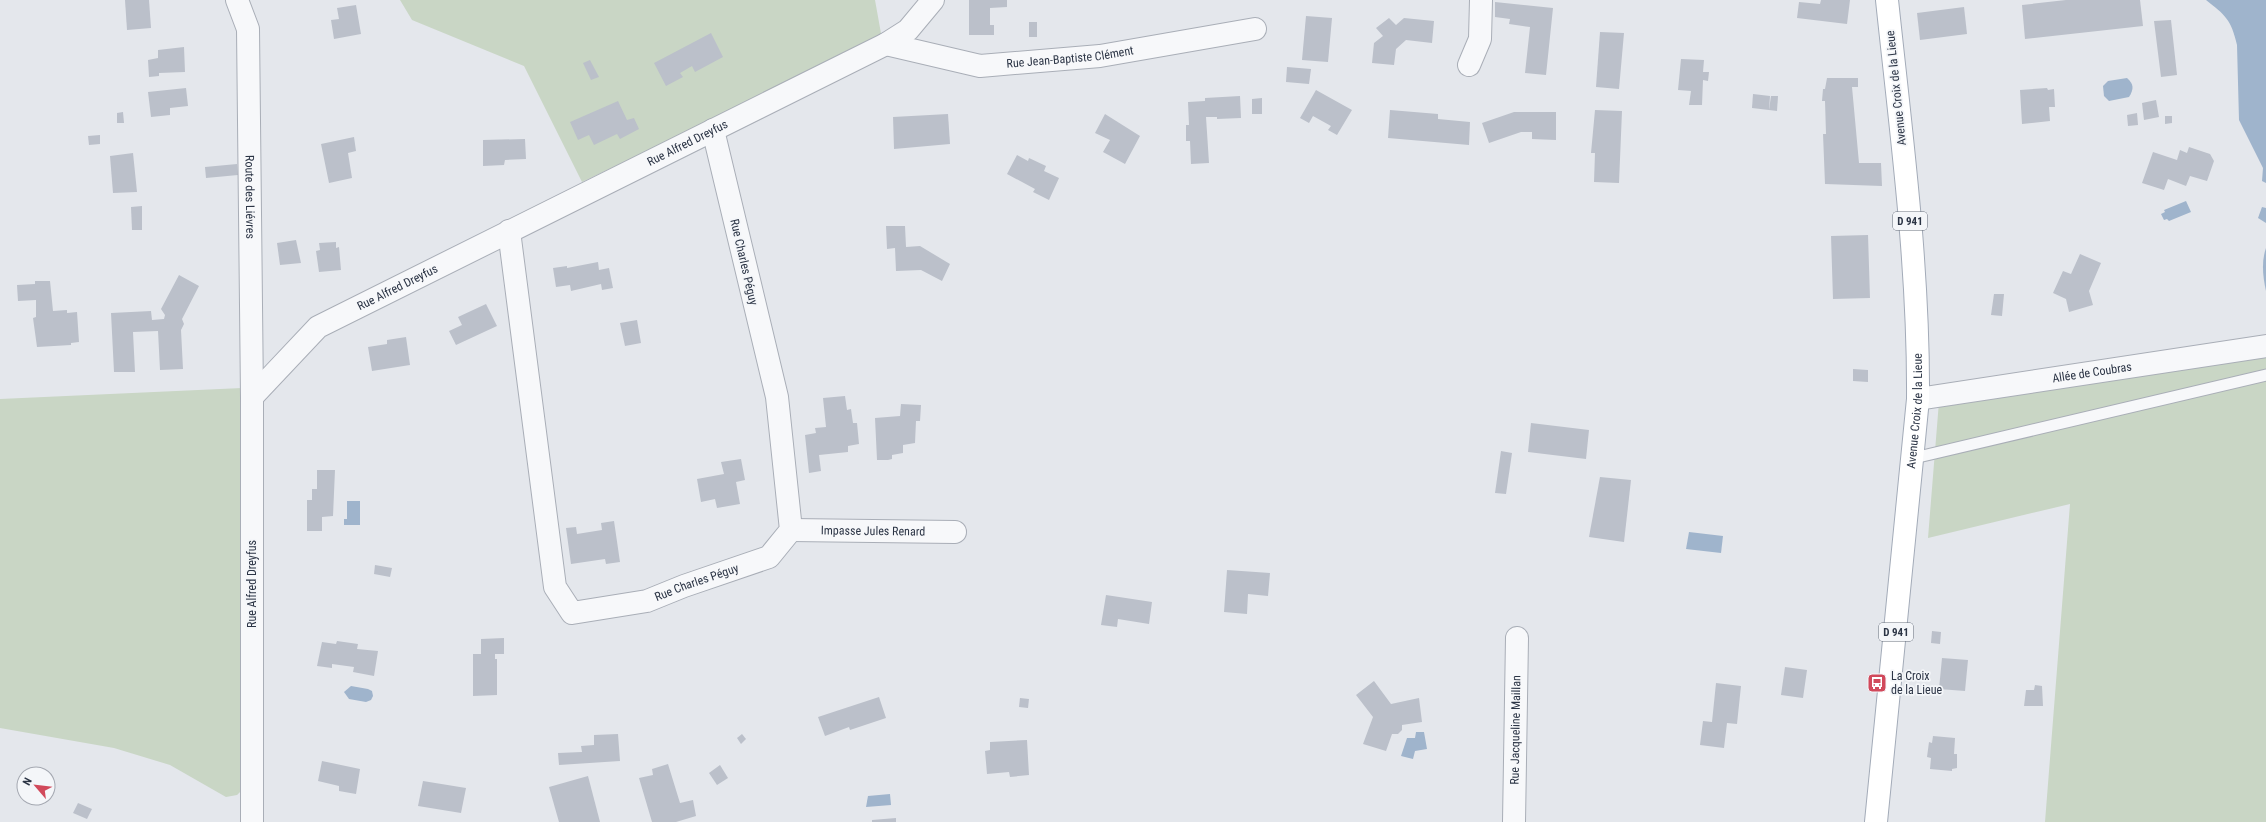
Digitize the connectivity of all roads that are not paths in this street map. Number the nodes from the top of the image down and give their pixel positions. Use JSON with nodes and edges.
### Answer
{"nodes":[{"id":1,"x":238,"y":0,"type":"edge"},
{"id":2,"x":933,"y":0,"type":"edge"},
{"id":3,"x":1481,"y":0,"type":"edge"},
{"id":4,"x":1887,"y":0,"type":"edge"},
{"id":5,"x":1255,"y":29,"type":"dead end"},
{"id":6,"x":886,"y":44,"type":"junction"},
{"id":7,"x":1470,"y":65,"type":"dead end"},
{"id":8,"x":713,"y":130,"type":"junction"},
{"id":9,"x":509,"y":231,"type":"junction"},
{"id":10,"x":2266,"y":346,"type":"edge"},
{"id":11,"x":2266,"y":375,"type":"edge"},
{"id":12,"x":252,"y":397,"type":"junction"},
{"id":13,"x":1918,"y":399,"type":"junction"},
{"id":14,"x":1914,"y":458,"type":"junction"},
{"id":15,"x":790,"y":530,"type":"junction"},
{"id":16,"x":955,"y":532,"type":"dead end"},
{"id":17,"x":1517,"y":638,"type":"dead end"},
{"id":18,"x":252,"y":822,"type":"edge"},
{"id":19,"x":1514,"y":822,"type":"edge"},
{"id":20,"x":1876,"y":822,"type":"edge"}],
"edges":[{"from":1,"to":12,"type":"street","name":"Route des Liévres"},
{"from":2,"to":6,"type":"street","name":"Rue Alfred Dreyfus"},
{"from":3,"to":7,"type":"street"},
{"from":4,"to":13,"type":"main road","name":"Avenue Croix de la Lieue","number":"D 941"},
{"from":5,"to":6,"type":"street","name":"Rue Jean-Baptiste Clément"},
{"from":6,"to":8,"type":"street","name":"Rue Alfred Dreyfus"},
{"from":8,"to":9,"type":"street","name":"Rue Alfred Dreyfus"},
{"from":8,"to":15,"type":"street","name":"Rue Charles Péguy"},
{"from":9,"to":12,"type":"street","name":"Rue Alfred Dreyfus"},
{"from":9,"to":15,"type":"street","name":"Rue Charles Péguy"},
{"from":10,"to":13,"type":"street","name":"Allée de Coubras"},
{"from":11,"to":14,"type":"lane"},
{"from":12,"to":18,"type":"street","name":"Rue Alfred Dreyfus"},
{"from":13,"to":14,"type":"main road","name":"Avenue Croix de la Lieue","number":"D 941"},
{"from":14,"to":20,"type":"main road","name":"Avenue Croix de la Lieue","number":"D 941"},
{"from":15,"to":16,"type":"street","name":"Impasse Jules Renard"},
{"from":17,"to":19,"type":"street","name":"Rue Jacqueline Maillan"}]}
